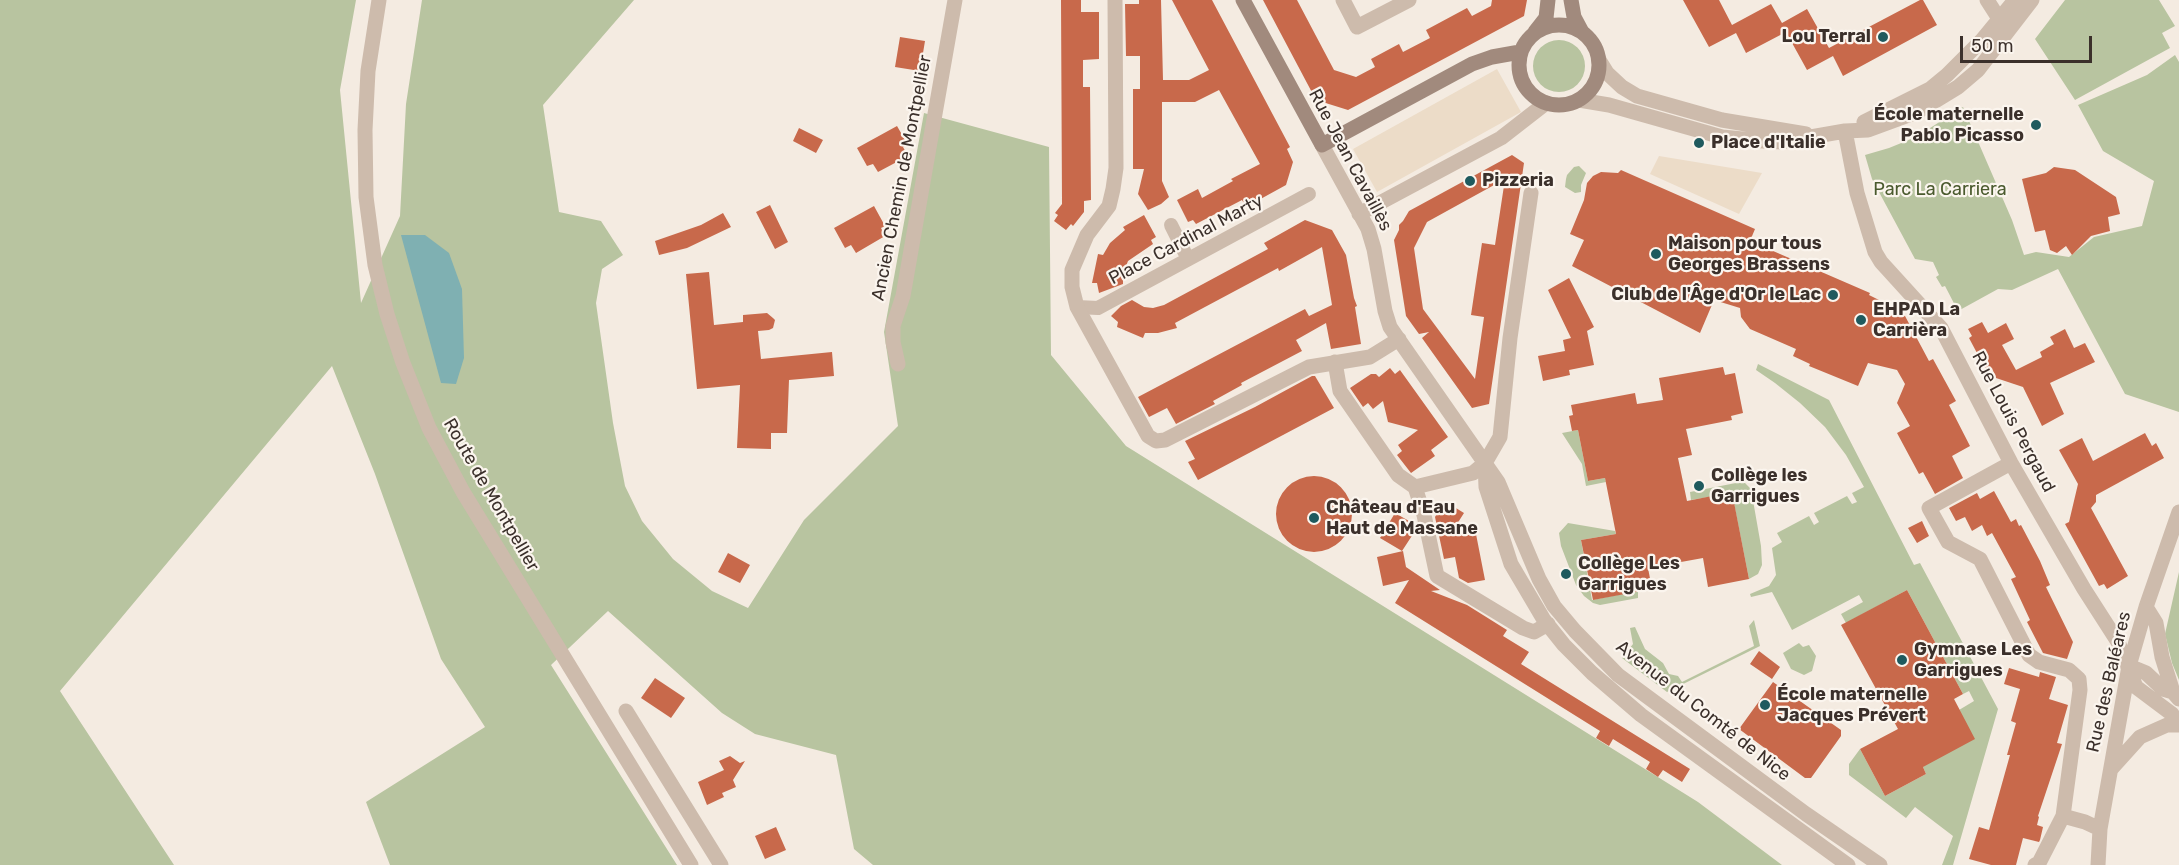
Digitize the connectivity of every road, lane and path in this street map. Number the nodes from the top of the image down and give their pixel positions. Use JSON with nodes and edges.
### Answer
{"nodes":[{"id":1,"x":379,"y":0,"type":"edge"},
{"id":2,"x":956,"y":0,"type":"edge"},
{"id":3,"x":1114,"y":0,"type":"edge"},
{"id":4,"x":1243,"y":0,"type":"edge"},
{"id":5,"x":1343,"y":0,"type":"edge"},
{"id":6,"x":1409,"y":0,"type":"edge"},
{"id":7,"x":1548,"y":0,"type":"edge"},
{"id":8,"x":1571,"y":0,"type":"edge"},
{"id":9,"x":1987,"y":0,"type":"edge"},
{"id":10,"x":2015,"y":0,"type":"edge"},
{"id":11,"x":2032,"y":0,"type":"edge"},
{"id":12,"x":1998,"y":20,"type":"junction"},
{"id":13,"x":1582,"y":32,"type":"junction"},
{"id":14,"x":2009,"y":32,"type":"junction"},
{"id":15,"x":1532,"y":34,"type":"junction"},
{"id":16,"x":1520,"y":52,"type":"junction"},
{"id":17,"x":1599,"y":60,"type":"junction"},
{"id":18,"x":1578,"y":100,"type":"junction"},
{"id":19,"x":1546,"y":103,"type":"junction"},
{"id":20,"x":1845,"y":131,"type":"junction"},
{"id":21,"x":1812,"y":136,"type":"junction"},
{"id":22,"x":1322,"y":145,"type":"junction"},
{"id":23,"x":1531,"y":193,"type":"dead end"},
{"id":24,"x":1309,"y":194,"type":"dead end"},
{"id":25,"x":1359,"y":214,"type":"junction"},
{"id":26,"x":1171,"y":225,"type":"dead end"},
{"id":27,"x":1188,"y":259,"type":"junction"},
{"id":28,"x":1077,"y":307,"type":"junction"},
{"id":29,"x":1399,"y":339,"type":"junction"},
{"id":30,"x":1335,"y":362,"type":"junction"},
{"id":31,"x":898,"y":364,"type":"dead end"},
{"id":32,"x":1485,"y":463,"type":"junction"},
{"id":33,"x":2011,"y":463,"type":"junction"},
{"id":34,"x":1415,"y":487,"type":"junction"},
{"id":35,"x":2179,"y":512,"type":"edge"},
{"id":36,"x":2146,"y":607,"type":"junction"},
{"id":37,"x":1548,"y":624,"type":"junction"},
{"id":38,"x":2129,"y":666,"type":"junction"},
{"id":39,"x":2176,"y":696,"type":"edge"},
{"id":40,"x":626,"y":711,"type":"dead end"},
{"id":41,"x":2179,"y":724,"type":"edge"},
{"id":42,"x":2110,"y":771,"type":"junction"},
{"id":43,"x":2063,"y":816,"type":"junction"},
{"id":44,"x":2100,"y":830,"type":"junction"},
{"id":45,"x":691,"y":865,"type":"edge"},
{"id":46,"x":721,"y":865,"type":"edge"},
{"id":47,"x":1848,"y":865,"type":"edge"},
{"id":48,"x":1880,"y":865,"type":"edge"},
{"id":49,"x":2035,"y":865,"type":"edge"},
{"id":50,"x":2098,"y":865,"type":"edge"}],
"edges":[{"from":1,"to":45,"type":"street","name":"Route de Montpellier"},
{"from":2,"to":31,"type":"street","name":"Ancien Chemin de Montpellier"},
{"from":3,"to":28,"type":"street"},
{"from":4,"to":22,"type":"main road","name":"Rue Jean Cavaillès"},
{"from":5,"to":6,"type":"street"},
{"from":7,"to":15,"type":"main road"},
{"from":8,"to":13,"type":"main road"},
{"from":9,"to":12,"type":"street"},
{"from":10,"to":12,"type":"street"},
{"from":11,"to":14,"type":"street"},
{"from":12,"to":14,"type":"street"},
{"from":12,"to":20,"type":"street"},
{"from":13,"to":15,"type":"main road"},
{"from":13,"to":17,"type":"main road"},
{"from":14,"to":20,"type":"street"},
{"from":15,"to":16,"type":"main road"},
{"from":16,"to":19,"type":"main road"},
{"from":16,"to":22,"type":"main road"},
{"from":17,"to":18,"type":"main road"},
{"from":17,"to":21,"type":"street"},
{"from":18,"to":19,"type":"main road"},
{"from":18,"to":21,"type":"street"},
{"from":19,"to":25,"type":"street"},
{"from":20,"to":21,"type":"street"},
{"from":20,"to":33,"type":"street","name":"Rue Louis Pergaud"},
{"from":22,"to":25,"type":"street","name":"Rue Jean Cavaillès"},
{"from":23,"to":32,"type":"street"},
{"from":24,"to":27,"type":"street","name":"Place Cardinal Marty"},
{"from":25,"to":29,"type":"street","name":"Rue Jean Cavaillès"},
{"from":26,"to":27,"type":"street"},
{"from":27,"to":28,"type":"street","name":"Place Cardinal Marty"},
{"from":28,"to":30,"type":"street"},
{"from":29,"to":30,"type":"street"},
{"from":29,"to":32,"type":"street","name":"Rue Jean Cavaillès"},
{"from":30,"to":34,"type":"street"},
{"from":32,"to":34,"type":"street"},
{"from":32,"to":37,"type":"street","name":"Avenue du Comté de Nice"},
{"from":32,"to":48,"type":"street","name":"Avenue du Comté de Nice"},
{"from":33,"to":38,"type":"street","name":"Rue Louis Pergaud"},
{"from":33,"to":43,"type":"street"},
{"from":34,"to":37,"type":"street"},
{"from":35,"to":36,"type":"street","name":"Rue des Baléares"},
{"from":36,"to":38,"type":"street","name":"Rue des Baléares"},
{"from":36,"to":39,"type":"street"},
{"from":37,"to":47,"type":"street","name":"Avenue du Comté de Nice"},
{"from":38,"to":39,"type":"street"},
{"from":38,"to":41,"type":"street","name":"Rue Louis Pergaud"},
{"from":38,"to":42,"type":"street","name":"Rue des Baléares"},
{"from":40,"to":46,"type":"street"},
{"from":41,"to":42,"type":"street"},
{"from":42,"to":44,"type":"street","name":"Rue des Baléares"},
{"from":43,"to":44,"type":"street"},
{"from":43,"to":49,"type":"street"},
{"from":44,"to":50,"type":"street","name":"Rue des Baléares"}]}
